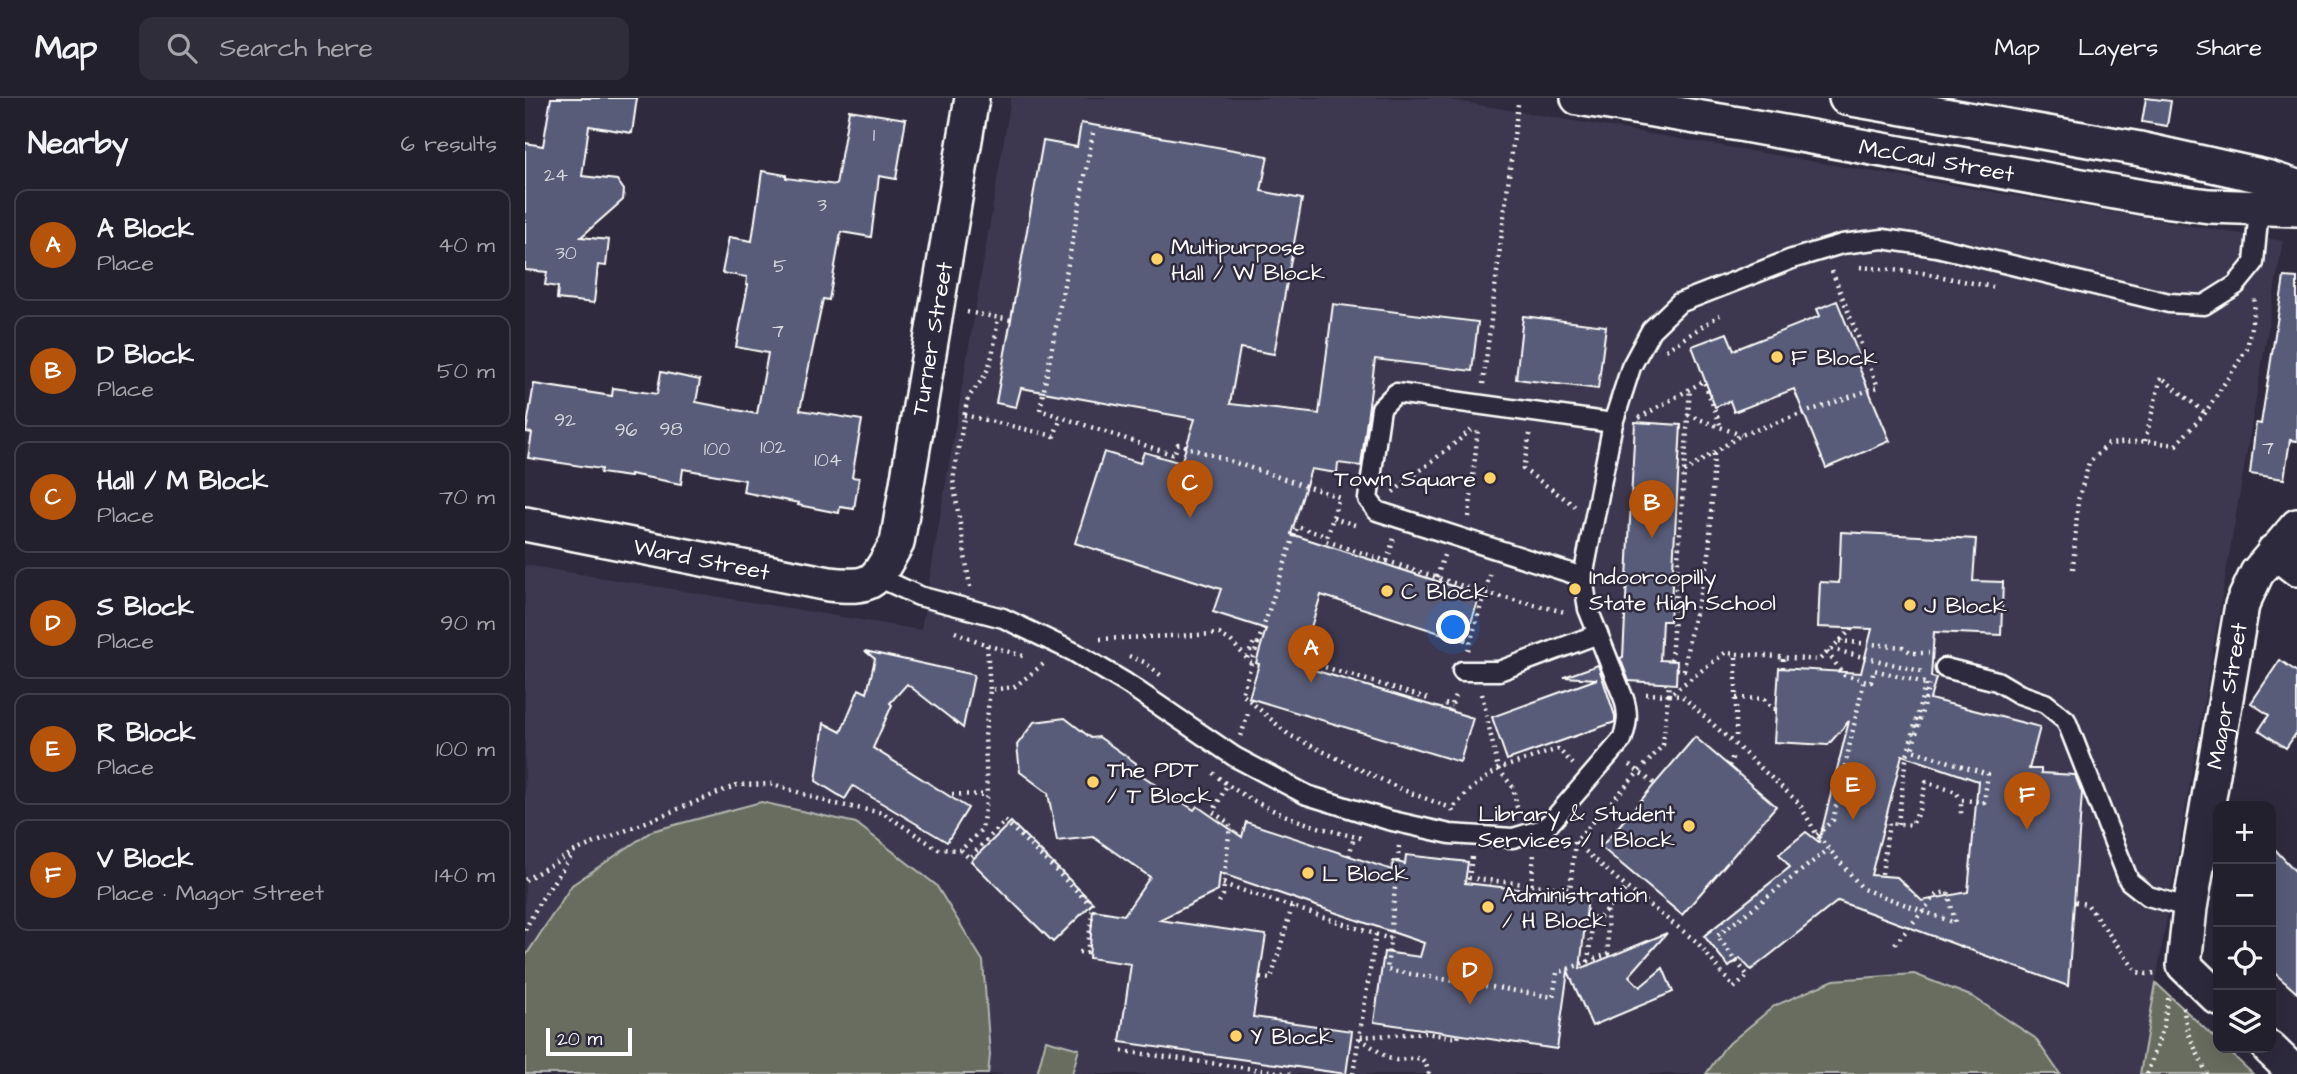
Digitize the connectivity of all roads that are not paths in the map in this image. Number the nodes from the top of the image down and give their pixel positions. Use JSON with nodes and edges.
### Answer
{"nodes":[{"id":1,"x":972,"y":98,"type":"edge"},
{"id":2,"x":1578,"y":98,"type":"edge"},
{"id":3,"x":1846,"y":98,"type":"edge"},
{"id":4,"x":2297,"y":187,"type":"edge"},
{"id":5,"x":2259,"y":209,"type":"junction"},
{"id":6,"x":2297,"y":209,"type":"edge"},
{"id":7,"x":1613,"y":423,"type":"junction"},
{"id":8,"x":525,"y":524,"type":"edge"},
{"id":9,"x":2297,"y":526,"type":"edge"},
{"id":10,"x":2286,"y":560,"type":"edge"},
{"id":11,"x":878,"y":577,"type":"junction"},
{"id":12,"x":1583,"y":577,"type":"junction"},
{"id":13,"x":1598,"y":634,"type":"junction"},
{"id":14,"x":1941,"y":661,"type":"road end"},
{"id":15,"x":1462,"y":671,"type":"dead end"},
{"id":16,"x":2190,"y":908,"type":"junction"},
{"id":17,"x":2213,"y":995,"type":"edge"},
{"id":18,"x":2274,"y":1053,"type":"edge"},
{"id":19,"x":2296,"y":1074,"type":"edge"}],
"edges":[{"from":1,"to":11,"type":"street","name":"Turner Street"},
{"from":2,"to":5,"type":"street","name":"McCaul Street"},
{"from":3,"to":4,"type":"street","name":"McCaul Street"},
{"from":5,"to":6,"type":"street","name":"McCaul Street"},
{"from":5,"to":7,"type":"lane"},
{"from":7,"to":12,"type":"lane"},
{"from":7,"to":12,"type":"lane"},
{"from":8,"to":11,"type":"street","name":"Ward Street"},
{"from":9,"to":10,"type":"street","name":"Magor Street"},
{"from":10,"to":16,"type":"street","name":"Magor Street"},
{"from":11,"to":13,"type":"lane"},
{"from":12,"to":13,"type":"lane"},
{"from":13,"to":15,"type":"lane"},
{"from":14,"to":16,"type":"lane"},
{"from":16,"to":17,"type":"street","name":"Magor Street"},
{"from":18,"to":19,"type":"street"}]}
